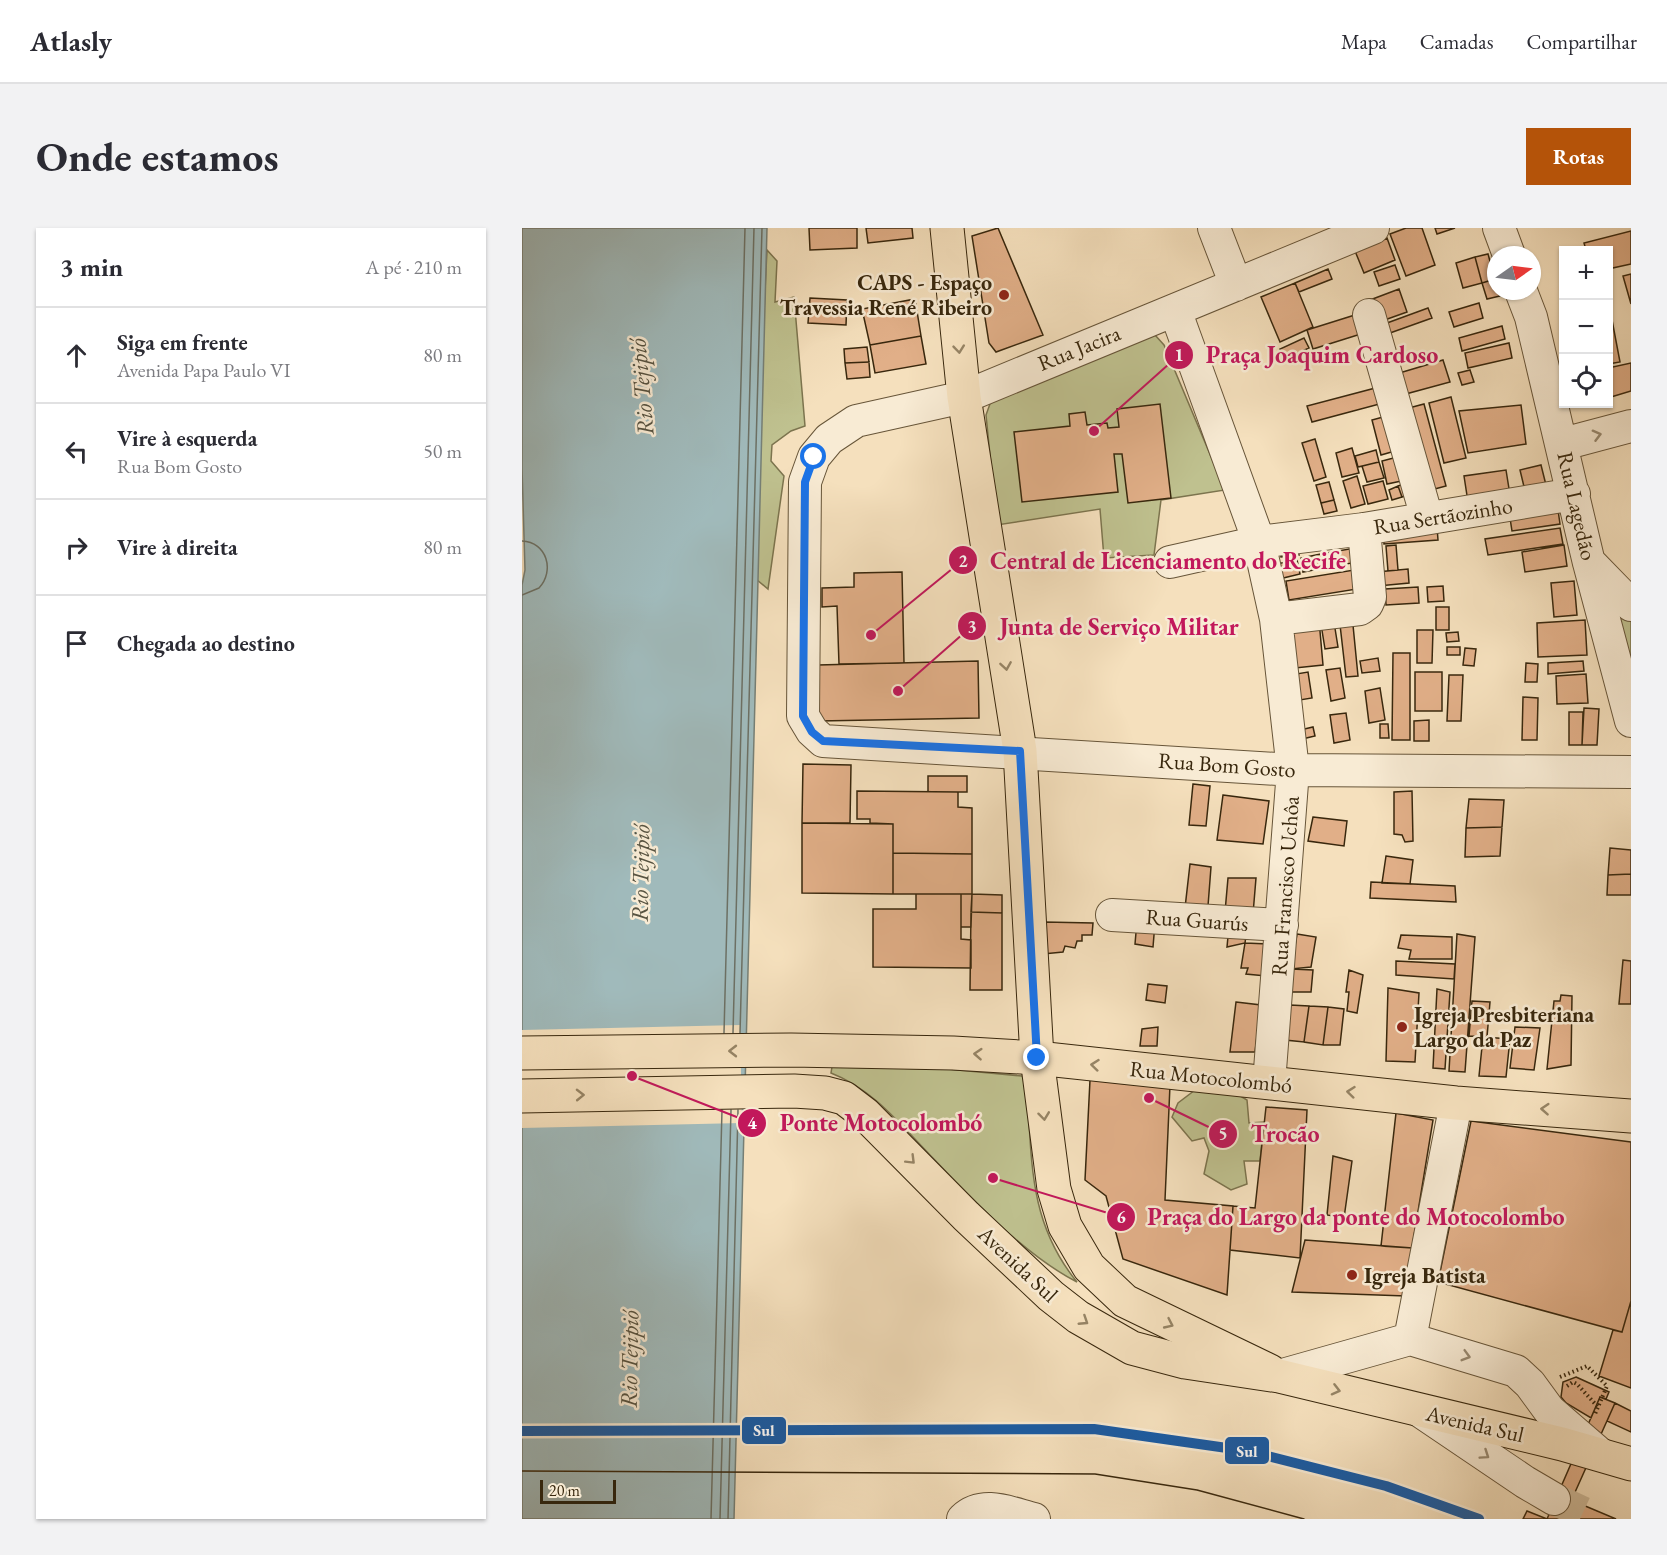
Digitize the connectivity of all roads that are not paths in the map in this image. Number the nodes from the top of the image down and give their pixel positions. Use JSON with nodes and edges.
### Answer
{"nodes":[{"id":1,"x":947,"y":228,"type":"edge"},
{"id":2,"x":1214,"y":228,"type":"edge"},
{"id":3,"x":1373,"y":228,"type":"edge"},
{"id":4,"x":1499,"y":228,"type":"edge"},
{"id":5,"x":1506,"y":246,"type":"edge"},
{"id":6,"x":1236,"y":285,"type":"junction"},
{"id":7,"x":1524,"y":300,"type":"edge"},
{"id":8,"x":1175,"y":310,"type":"junction"},
{"id":9,"x":1369,"y":315,"type":"dead end"},
{"id":10,"x":964,"y":396,"type":"junction"},
{"id":11,"x":1631,"y":426,"type":"edge"},
{"id":12,"x":1563,"y":444,"type":"junction"},
{"id":13,"x":1574,"y":494,"type":"junction"},
{"id":14,"x":1427,"y":518,"type":"junction"},
{"id":15,"x":1364,"y":529,"type":"junction"},
{"id":16,"x":1259,"y":542,"type":"junction"},
{"id":17,"x":1170,"y":562,"type":"dead end"},
{"id":18,"x":1589,"y":563,"type":"junction"},
{"id":19,"x":1631,"y":605,"type":"edge"},
{"id":20,"x":1276,"y":619,"type":"junction"},
{"id":21,"x":1631,"y":721,"type":"edge"},
{"id":22,"x":823,"y":741,"type":"joint"},
{"id":23,"x":1020,"y":751,"type":"junction"},
{"id":24,"x":1293,"y":770,"type":"junction"},
{"id":25,"x":1631,"y":772,"type":"edge"},
{"id":26,"x":1112,"y":915,"type":"dead end"},
{"id":27,"x":1282,"y":925,"type":"junction"},
{"id":28,"x":522,"y":1053,"type":"edge"},
{"id":29,"x":1037,"y":1058,"type":"junction"},
{"id":30,"x":1269,"y":1083,"type":"junction"},
{"id":31,"x":522,"y":1096,"type":"edge"},
{"id":32,"x":1456,"y":1103,"type":"junction"},
{"id":33,"x":1622,"y":1112,"type":"edge"},
{"id":34,"x":1410,"y":1339,"type":"junction"},
{"id":35,"x":1279,"y":1376,"type":"junction"},
{"id":36,"x":1419,"y":1411,"type":"junction"},
{"id":37,"x":1595,"y":1430,"type":"junction"},
{"id":38,"x":1631,"y":1464,"type":"edge"},
{"id":39,"x":1554,"y":1499,"type":"tunnel mouth"},
{"id":40,"x":963,"y":1519,"type":"edge"},
{"id":41,"x":1034,"y":1519,"type":"edge"}],
"edges":[{"from":1,"to":10,"type":"main road","one_way":true},
{"from":2,"to":6,"type":"street"},
{"from":3,"to":6,"type":"street","name":"Rua Jacira"},
{"from":4,"to":5,"type":"street"},
{"from":6,"to":8,"type":"street","name":"Rua Jacira"},
{"from":7,"to":12,"type":"street","name":"Rua Lagedão"},
{"from":8,"to":10,"type":"street","name":"Rua Jacira"},
{"from":8,"to":16,"type":"street","name":"Rua Francisco Uchôa"},
{"from":9,"to":14,"type":"street"},
{"from":10,"to":22,"type":"street","name":"Rua Jacira"},
{"from":10,"to":23,"type":"main road","one_way":true},
{"from":12,"to":11,"type":"street","one_way":true},
{"from":12,"to":13,"type":"street","name":"Rua Lagedão"},
{"from":13,"to":14,"type":"street","name":"Rua Sertãozinho"},
{"from":13,"to":18,"type":"street","name":"Rua Lagedão"},
{"from":14,"to":15,"type":"street","name":"Rua Sertãozinho"},
{"from":15,"to":16,"type":"street","name":"Rua Sertãozinho"},
{"from":15,"to":20,"type":"street"},
{"from":16,"to":17,"type":"street","name":"Rua Sertãozinho"},
{"from":16,"to":20,"type":"street","name":"Rua Francisco Uchôa"},
{"from":18,"to":19,"type":"street"},
{"from":18,"to":21,"type":"street","name":"Rua Lagedão"},
{"from":20,"to":24,"type":"street","name":"Rua Francisco Uchôa"},
{"from":22,"to":23,"type":"street","name":"Rua Bom Gosto"},
{"from":23,"to":24,"type":"street","name":"Rua Bom Gosto"},
{"from":23,"to":29,"type":"main road"},
{"from":24,"to":25,"type":"street","name":"Rua Bom Gosto"},
{"from":24,"to":27,"type":"street","name":"Rua Francisco Uchôa"},
{"from":26,"to":27,"type":"street","name":"Rua Guarús"},
{"from":27,"to":30,"type":"street","name":"Rua Francisco Uchôa"},
{"from":29,"to":28,"type":"main road","name":"Rua Motocolombó","one_way":true},
{"from":30,"to":29,"type":"main road","name":"Rua Motocolombó","one_way":true},
{"from":29,"to":35,"type":"main road","one_way":true},
{"from":32,"to":30,"type":"main road","name":"Rua Motocolombó","one_way":true},
{"from":31,"to":35,"type":"main road","name":"Avenida Sul","one_way":true},
{"from":33,"to":32,"type":"main road","name":"Rua Motocolombó","one_way":true},
{"from":32,"to":34,"type":"street"},
{"from":34,"to":35,"type":"street","name":"Avenida Sul"},
{"from":34,"to":37,"type":"street","name":"Avenida Sul","one_way":true},
{"from":35,"to":36,"type":"main road","name":"Avenida Sul","one_way":true},
{"from":36,"to":37,"type":"main road","name":"Avenida Sul"},
{"from":36,"to":39,"type":"street","one_way":true},
{"from":37,"to":38,"type":"main road","name":"Avenida Sul"},
{"from":40,"to":41,"type":"street"}]}
